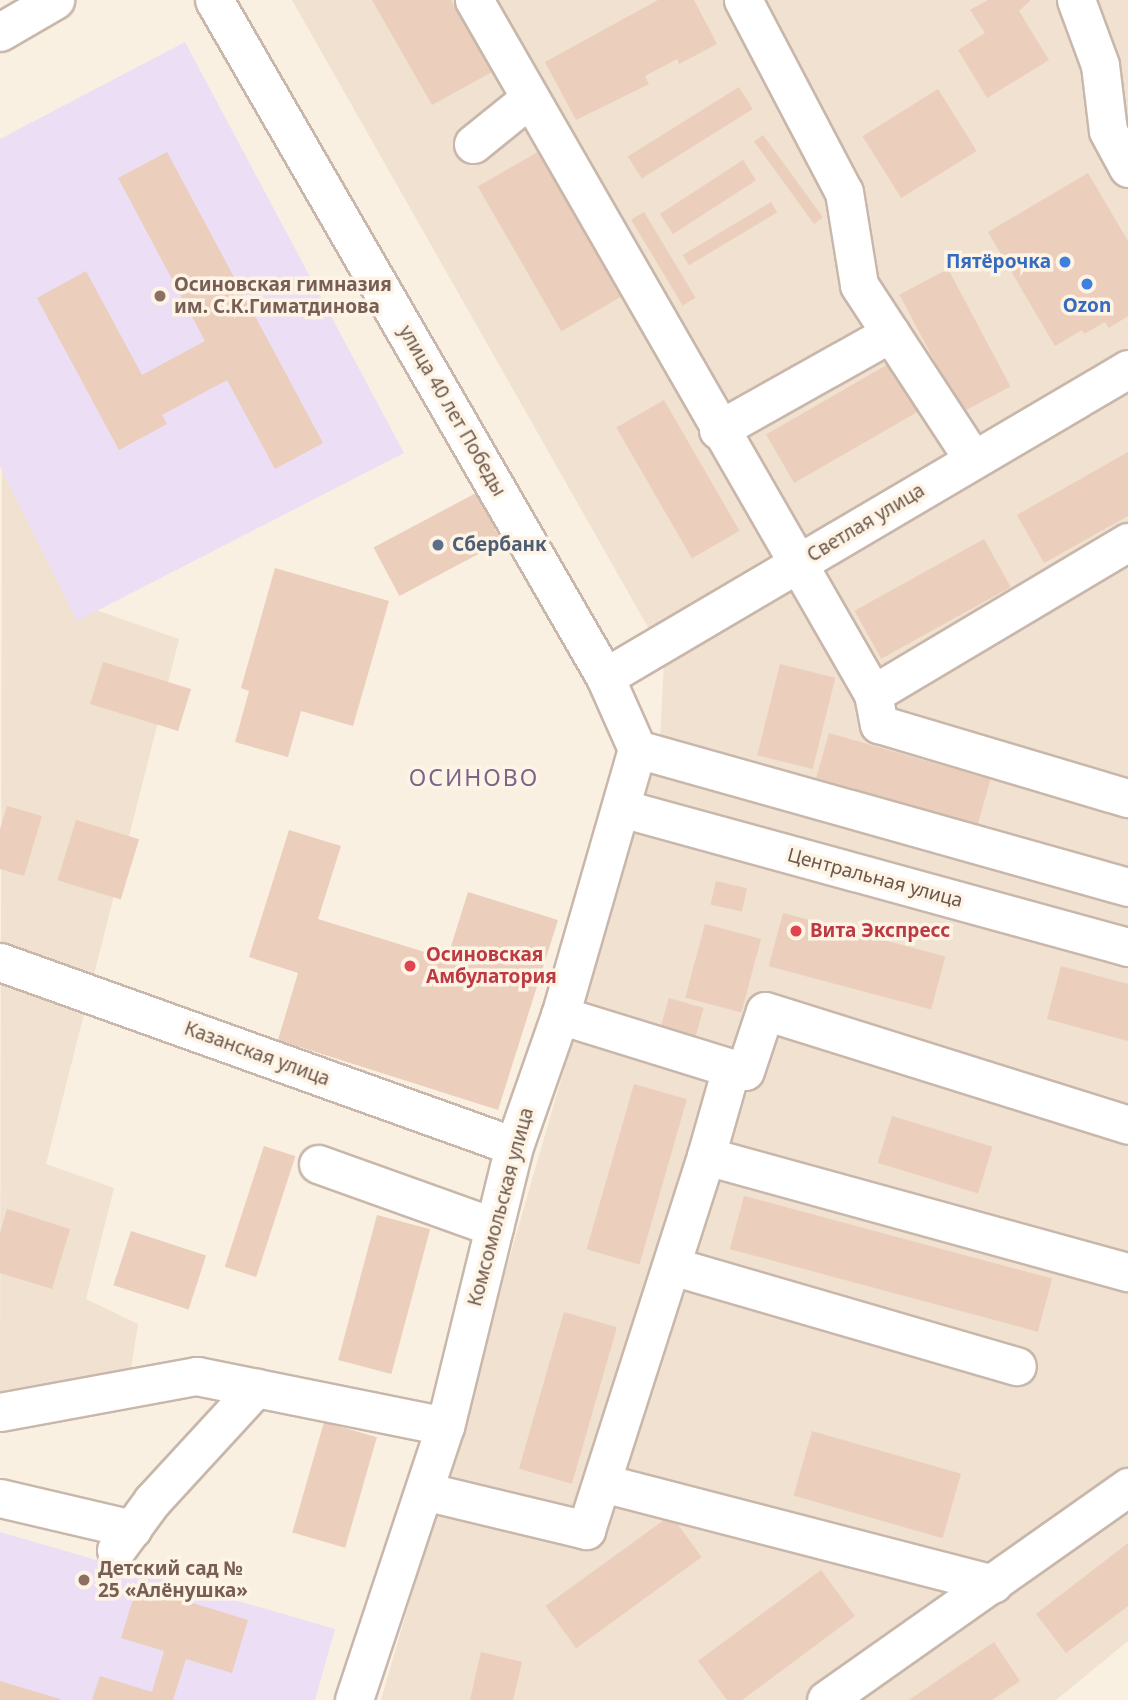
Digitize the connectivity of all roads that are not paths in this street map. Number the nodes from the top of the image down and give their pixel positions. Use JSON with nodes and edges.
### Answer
{"nodes":[{"id":1,"x":55,"y":0,"type":"edge"},
{"id":2,"x":214,"y":0,"type":"edge"},
{"id":3,"x":474,"y":0,"type":"edge"},
{"id":4,"x":743,"y":0,"type":"edge"},
{"id":5,"x":1076,"y":0,"type":"edge"},
{"id":6,"x":0,"y":32,"type":"edge"},
{"id":7,"x":530,"y":98,"type":"junction"},
{"id":8,"x":473,"y":144,"type":"dead end"},
{"id":9,"x":1128,"y":168,"type":"edge"},
{"id":10,"x":891,"y":333,"type":"junction"},
{"id":11,"x":1128,"y":369,"type":"edge"},
{"id":12,"x":718,"y":430,"type":"junction"},
{"id":13,"x":972,"y":459,"type":"junction"},
{"id":14,"x":1128,"y":542,"type":"edge"},
{"id":15,"x":795,"y":566,"type":"junction"},
{"id":16,"x":605,"y":677,"type":"junction"},
{"id":17,"x":873,"y":694,"type":"junction"},
{"id":18,"x":637,"y":749,"type":"junction"},
{"id":19,"x":1128,"y":798,"type":"edge"},
{"id":20,"x":621,"y":808,"type":"junction"},
{"id":21,"x":1128,"y":887,"type":"edge"},
{"id":22,"x":1128,"y":947,"type":"edge"},
{"id":23,"x":0,"y":962,"type":"edge"},
{"id":24,"x":559,"y":1015,"type":"junction"},
{"id":25,"x":731,"y":1068,"type":"junction"},
{"id":26,"x":1128,"y":1125,"type":"edge"},
{"id":27,"x":514,"y":1146,"type":"junction"},
{"id":28,"x":706,"y":1156,"type":"junction"},
{"id":29,"x":318,"y":1164,"type":"dead end"},
{"id":30,"x":494,"y":1227,"type":"junction"},
{"id":31,"x":672,"y":1266,"type":"junction"},
{"id":32,"x":1128,"y":1272,"type":"edge"},
{"id":33,"x":1017,"y":1366,"type":"dead end"},
{"id":34,"x":257,"y":1388,"type":"junction"},
{"id":35,"x":0,"y":1412,"type":"edge"},
{"id":36,"x":445,"y":1426,"type":"junction"},
{"id":37,"x":603,"y":1483,"type":"junction"},
{"id":38,"x":1128,"y":1487,"type":"edge"},
{"id":39,"x":424,"y":1491,"type":"junction"},
{"id":40,"x":0,"y":1498,"type":"edge"},
{"id":41,"x":993,"y":1584,"type":"junction"},
{"id":42,"x":354,"y":1700,"type":"edge"},
{"id":43,"x":826,"y":1700,"type":"edge"}],
"edges":[{"from":1,"to":6,"type":"street"},
{"from":2,"to":16,"type":"street","name":"улица 40 лет Победы"},
{"from":3,"to":7,"type":"street"},
{"from":4,"to":10,"type":"street"},
{"from":5,"to":9,"type":"street"},
{"from":7,"to":8,"type":"street"},
{"from":7,"to":12,"type":"street"},
{"from":10,"to":12,"type":"street"},
{"from":10,"to":13,"type":"street"},
{"from":11,"to":13,"type":"street","name":"Светлая улица"},
{"from":12,"to":15,"type":"street"},
{"from":13,"to":15,"type":"street","name":"Светлая улица"},
{"from":14,"to":17,"type":"street"},
{"from":15,"to":16,"type":"street","name":"Светлая улица"},
{"from":15,"to":17,"type":"street"},
{"from":16,"to":18,"type":"street"},
{"from":17,"to":19,"type":"street"},
{"from":18,"to":20,"type":"street","name":"Комсомольская улица"},
{"from":18,"to":21,"type":"street"},
{"from":20,"to":22,"type":"street","name":"Центральная улица"},
{"from":20,"to":24,"type":"street","name":"Комсомольская улица"},
{"from":23,"to":27,"type":"street","name":"Казанская улица"},
{"from":24,"to":25,"type":"street"},
{"from":24,"to":27,"type":"street","name":"Комсомольская улица"},
{"from":25,"to":26,"type":"street"},
{"from":25,"to":28,"type":"street"},
{"from":27,"to":30,"type":"street","name":"Комсомольская улица"},
{"from":28,"to":31,"type":"street"},
{"from":28,"to":32,"type":"street"},
{"from":29,"to":30,"type":"street"},
{"from":30,"to":36,"type":"street","name":"Комсомольская улица"},
{"from":31,"to":33,"type":"street"},
{"from":31,"to":37,"type":"street"},
{"from":34,"to":35,"type":"street"},
{"from":34,"to":36,"type":"street"},
{"from":34,"to":40,"type":"street"},
{"from":36,"to":39,"type":"street","name":"Комсомольская улица"},
{"from":37,"to":39,"type":"street"},
{"from":37,"to":41,"type":"street"},
{"from":38,"to":41,"type":"street"},
{"from":39,"to":42,"type":"street","name":"Комсомольская улица"},
{"from":41,"to":43,"type":"street"}]}
